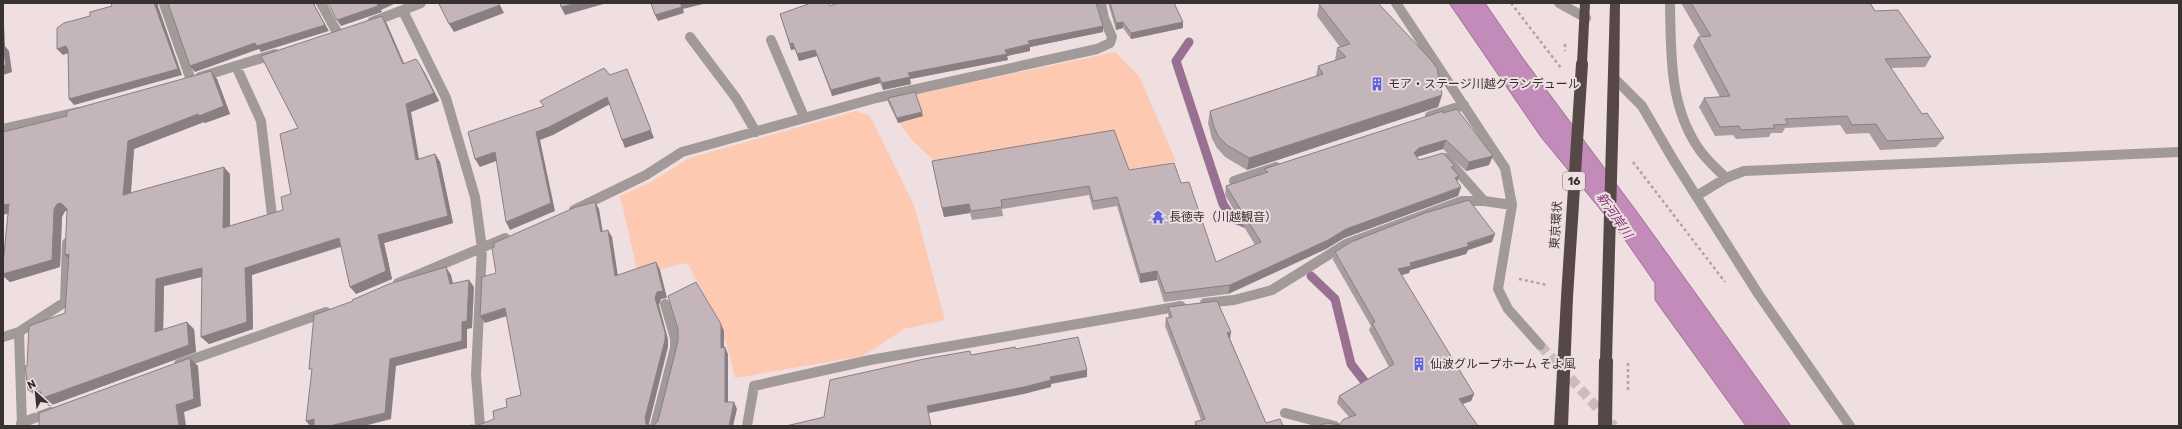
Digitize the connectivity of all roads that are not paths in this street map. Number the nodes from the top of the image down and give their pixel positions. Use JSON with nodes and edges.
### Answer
{"nodes":[{"id":1,"x":321,"y":3,"type":"edge"},
{"id":2,"x":421,"y":3,"type":"edge"},
{"id":3,"x":1101,"y":3,"type":"edge"},
{"id":4,"x":1396,"y":3,"type":"edge"},
{"id":5,"x":1559,"y":3,"type":"edge"},
{"id":6,"x":1585,"y":3,"type":"edge"},
{"id":7,"x":1614,"y":3,"type":"edge"},
{"id":8,"x":1670,"y":3,"type":"edge"},
{"id":9,"x":164,"y":4,"type":"edge"},
{"id":10,"x":404,"y":12,"type":"junction"},
{"id":11,"x":1586,"y":18,"type":"junction"},
{"id":12,"x":360,"y":26,"type":"edge"},
{"id":13,"x":338,"y":34,"type":"edge"},
{"id":14,"x":690,"y":37,"type":"dead end"},
{"id":15,"x":771,"y":40,"type":"dead end"},
{"id":16,"x":287,"y":50,"type":"edge"},
{"id":17,"x":236,"y":66,"type":"junction"},
{"id":18,"x":1614,"y":78,"type":"junction"},
{"id":19,"x":1464,"y":105,"type":"junction"},
{"id":20,"x":90,"y":110,"type":"edge"},
{"id":21,"x":804,"y":117,"type":"junction"},
{"id":22,"x":1420,"y":119,"type":"edge"},
{"id":23,"x":3,"y":129,"type":"edge"},
{"id":24,"x":756,"y":132,"type":"junction"},
{"id":25,"x":2179,"y":152,"type":"edge"},
{"id":26,"x":1436,"y":157,"type":"edge"},
{"id":27,"x":1286,"y":164,"type":"edge"},
{"id":28,"x":1726,"y":178,"type":"junction"},
{"id":29,"x":1234,"y":181,"type":"dead end"},
{"id":30,"x":1698,"y":195,"type":"junction"},
{"id":31,"x":1484,"y":201,"type":"junction"},
{"id":32,"x":1512,"y":205,"type":"junction"},
{"id":33,"x":567,"y":213,"type":"edge"},
{"id":34,"x":272,"y":216,"type":"edge"},
{"id":35,"x":68,"y":232,"type":"edge"},
{"id":36,"x":517,"y":233,"type":"edge"},
{"id":37,"x":482,"y":248,"type":"junction"},
{"id":38,"x":389,"y":287,"type":"edge"},
{"id":39,"x":665,"y":304,"type":"dead end"},
{"id":40,"x":338,"y":308,"type":"edge"},
{"id":41,"x":19,"y":332,"type":"junction"},
{"id":42,"x":3,"y":337,"type":"edge"},
{"id":43,"x":1540,"y":345,"type":"tunnel mouth"},
{"id":44,"x":170,"y":368,"type":"edge"},
{"id":45,"x":58,"y":409,"type":"edge"},
{"id":46,"x":1285,"y":413,"type":"dead end"},
{"id":47,"x":22,"y":424,"type":"edge"},
{"id":48,"x":480,"y":426,"type":"edge"},
{"id":49,"x":655,"y":426,"type":"edge"},
{"id":50,"x":746,"y":426,"type":"edge"},
{"id":51,"x":1335,"y":426,"type":"edge"},
{"id":52,"x":1561,"y":426,"type":"edge"},
{"id":53,"x":1605,"y":426,"type":"edge"},
{"id":54,"x":1850,"y":426,"type":"edge"}],
"edges":[{"from":1,"to":13,"type":"street"},
{"from":2,"to":10,"type":"street"},
{"from":3,"to":21,"type":"street"},
{"from":4,"to":19,"type":"street"},
{"from":5,"to":11,"type":"street"},
{"from":6,"to":11,"type":"highway","name":"東京環状","number":"16"},
{"from":7,"to":18,"type":"highway"},
{"from":8,"to":28,"type":"street"},
{"from":9,"to":17,"type":"street"},
{"from":10,"to":12,"type":"street"},
{"from":10,"to":37,"type":"street"},
{"from":11,"to":52,"type":"highway","name":"東京環状","number":"16","bridge":true},
{"from":14,"to":24,"type":"street"},
{"from":15,"to":21,"type":"street"},
{"from":16,"to":17,"type":"street"},
{"from":17,"to":34,"type":"street"},
{"from":18,"to":30,"type":"street"},
{"from":18,"to":53,"type":"highway","bridge":true},
{"from":19,"to":22,"type":"street"},
{"from":19,"to":32,"type":"street"},
{"from":20,"to":23,"type":"street"},
{"from":21,"to":24,"type":"street"},
{"from":24,"to":33,"type":"street"},
{"from":25,"to":28,"type":"street"},
{"from":26,"to":31,"type":"street"},
{"from":27,"to":29,"type":"street"},
{"from":28,"to":30,"type":"street"},
{"from":30,"to":54,"type":"street"},
{"from":31,"to":32,"type":"street"},
{"from":31,"to":50,"type":"street"},
{"from":32,"to":43,"type":"street"},
{"from":35,"to":41,"type":"street"},
{"from":36,"to":37,"type":"street"},
{"from":37,"to":38,"type":"street"},
{"from":37,"to":48,"type":"street"},
{"from":39,"to":49,"type":"street"},
{"from":40,"to":44,"type":"street"},
{"from":41,"to":42,"type":"street"},
{"from":41,"to":47,"type":"street"},
{"from":45,"to":47,"type":"street"},
{"from":46,"to":51,"type":"street"}]}
